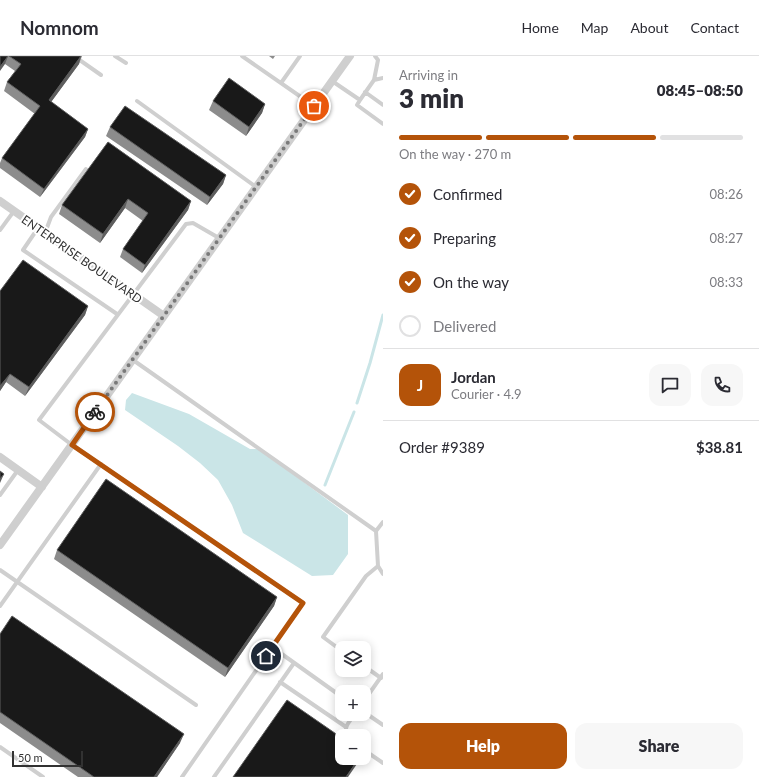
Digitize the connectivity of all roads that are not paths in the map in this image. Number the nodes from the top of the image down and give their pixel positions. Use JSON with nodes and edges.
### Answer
{"nodes":[{"id":1,"x":74,"y":56,"type":"edge"},
{"id":2,"x":115,"y":56,"type":"edge"},
{"id":3,"x":242,"y":56,"type":"edge"},
{"id":4,"x":300,"y":56,"type":"edge"},
{"id":5,"x":350,"y":56,"type":"edge"},
{"id":6,"x":376,"y":56,"type":"edge"},
{"id":7,"x":381,"y":60,"type":"edge"},
{"id":8,"x":126,"y":63,"type":"dead end"},
{"id":9,"x":101,"y":75,"type":"dead end"},
{"id":10,"x":383,"y":78,"type":"edge"},
{"id":11,"x":374,"y":80,"type":"junction"},
{"id":12,"x":332,"y":81,"type":"junction"},
{"id":13,"x":281,"y":83,"type":"junction"},
{"id":14,"x":365,"y":92,"type":"junction"},
{"id":15,"x":360,"y":100,"type":"junction"},
{"id":16,"x":137,"y":101,"type":"dead end"},
{"id":17,"x":383,"y":105,"type":"edge"},
{"id":18,"x":314,"y":106,"type":"junction"},
{"id":19,"x":383,"y":124,"type":"edge"},
{"id":20,"x":86,"y":169,"type":"edge"},
{"id":21,"x":256,"y":187,"type":"junction"},
{"id":22,"x":0,"y":201,"type":"edge"},
{"id":23,"x":14,"y":211,"type":"junction"},
{"id":24,"x":0,"y":230,"type":"edge"},
{"id":25,"x":42,"y":231,"type":"junction"},
{"id":26,"x":219,"y":238,"type":"junction"},
{"id":27,"x":132,"y":294,"type":"junction"},
{"id":28,"x":117,"y":314,"type":"junction"},
{"id":29,"x":164,"y":316,"type":"junction"},
{"id":30,"x":132,"y":360,"type":"junction"},
{"id":31,"x":72,"y":445,"type":"junction"},
{"id":32,"x":0,"y":457,"type":"edge"},
{"id":33,"x":100,"y":464,"type":"junction"},
{"id":34,"x":18,"y":470,"type":"junction"},
{"id":35,"x":42,"y":487,"type":"junction"},
{"id":36,"x":0,"y":495,"type":"edge"},
{"id":37,"x":383,"y":522,"type":"edge"},
{"id":38,"x":376,"y":531,"type":"junction"},
{"id":39,"x":0,"y":545,"type":"edge"},
{"id":40,"x":378,"y":566,"type":"junction"},
{"id":41,"x":0,"y":570,"type":"edge"},
{"id":42,"x":383,"y":574,"type":"edge"},
{"id":43,"x":17,"y":582,"type":"junction"},
{"id":44,"x":0,"y":606,"type":"edge"},
{"id":45,"x":335,"y":646,"type":"edge"},
{"id":46,"x":272,"y":647,"type":"junction"},
{"id":47,"x":294,"y":663,"type":"junction"},
{"id":48,"x":371,"y":670,"type":"edge"},
{"id":49,"x":382,"y":676,"type":"edge"},
{"id":50,"x":280,"y":682,"type":"junction"},
{"id":51,"x":335,"y":691,"type":"edge"},
{"id":52,"x":371,"y":691,"type":"edge"},
{"id":53,"x":196,"y":705,"type":"dead end"},
{"id":54,"x":371,"y":717,"type":"edge"},
{"id":55,"x":350,"y":721,"type":"edge"},
{"id":56,"x":383,"y":725,"type":"edge"},
{"id":57,"x":346,"y":727,"type":"joint"},
{"id":58,"x":0,"y":747,"type":"edge"},
{"id":59,"x":371,"y":755,"type":"edge"},
{"id":60,"x":383,"y":763,"type":"edge"},
{"id":61,"x":43,"y":777,"type":"edge"},
{"id":62,"x":182,"y":777,"type":"edge"},
{"id":63,"x":214,"y":777,"type":"edge"}],
"edges":[{"from":1,"to":9,"type":"lane"},
{"from":2,"to":8,"type":"lane"},
{"from":3,"to":13,"type":"lane"},
{"from":4,"to":13,"type":"lane"},
{"from":5,"to":12,"type":"street"},
{"from":6,"to":7,"type":"lane"},
{"from":7,"to":11,"type":"lane"},
{"from":10,"to":11,"type":"lane"},
{"from":11,"to":14,"type":"lane"},
{"from":12,"to":15,"type":"lane"},
{"from":12,"to":18,"type":"street"},
{"from":13,"to":18,"type":"lane"},
{"from":14,"to":15,"type":"lane"},
{"from":14,"to":17,"type":"lane"},
{"from":15,"to":19,"type":"lane"},
{"from":16,"to":21,"type":"lane"},
{"from":18,"to":21,"type":"street"},
{"from":20,"to":25,"type":"lane"},
{"from":21,"to":26,"type":"street"},
{"from":22,"to":23,"type":"street","name":"ENTERPRISE BOULEVARD"},
{"from":23,"to":24,"type":"lane"},
{"from":23,"to":25,"type":"street","name":"ENTERPRISE BOULEVARD"},
{"from":25,"to":27,"type":"street","name":"ENTERPRISE BOULEVARD"},
{"from":25,"to":28,"type":"lane"},
{"from":26,"to":27,"type":"lane"},
{"from":26,"to":29,"type":"street"},
{"from":27,"to":28,"type":"lane"},
{"from":27,"to":29,"type":"street","name":"ENTERPRISE BOULEVARD"},
{"from":28,"to":31,"type":"lane"},
{"from":29,"to":30,"type":"street"},
{"from":30,"to":31,"type":"street"},
{"from":30,"to":38,"type":"lane"},
{"from":31,"to":33,"type":"lane"},
{"from":31,"to":35,"type":"street"},
{"from":32,"to":34,"type":"street"},
{"from":33,"to":43,"type":"lane"},
{"from":33,"to":46,"type":"lane"},
{"from":34,"to":35,"type":"street"},
{"from":34,"to":36,"type":"lane"},
{"from":35,"to":39,"type":"street"},
{"from":37,"to":38,"type":"lane"},
{"from":38,"to":40,"type":"lane"},
{"from":40,"to":42,"type":"lane"},
{"from":40,"to":45,"type":"lane"},
{"from":41,"to":43,"type":"lane"},
{"from":43,"to":44,"type":"lane"},
{"from":43,"to":53,"type":"lane"},
{"from":46,"to":47,"type":"lane"},
{"from":46,"to":62,"type":"lane"},
{"from":47,"to":50,"type":"lane"},
{"from":47,"to":51,"type":"lane"},
{"from":48,"to":49,"type":"lane"},
{"from":49,"to":52,"type":"lane"},
{"from":50,"to":57,"type":"lane"},
{"from":50,"to":63,"type":"lane"},
{"from":54,"to":56,"type":"lane"},
{"from":55,"to":57,"type":"lane"},
{"from":58,"to":61,"type":"lane"},
{"from":59,"to":60,"type":"lane"}]}
